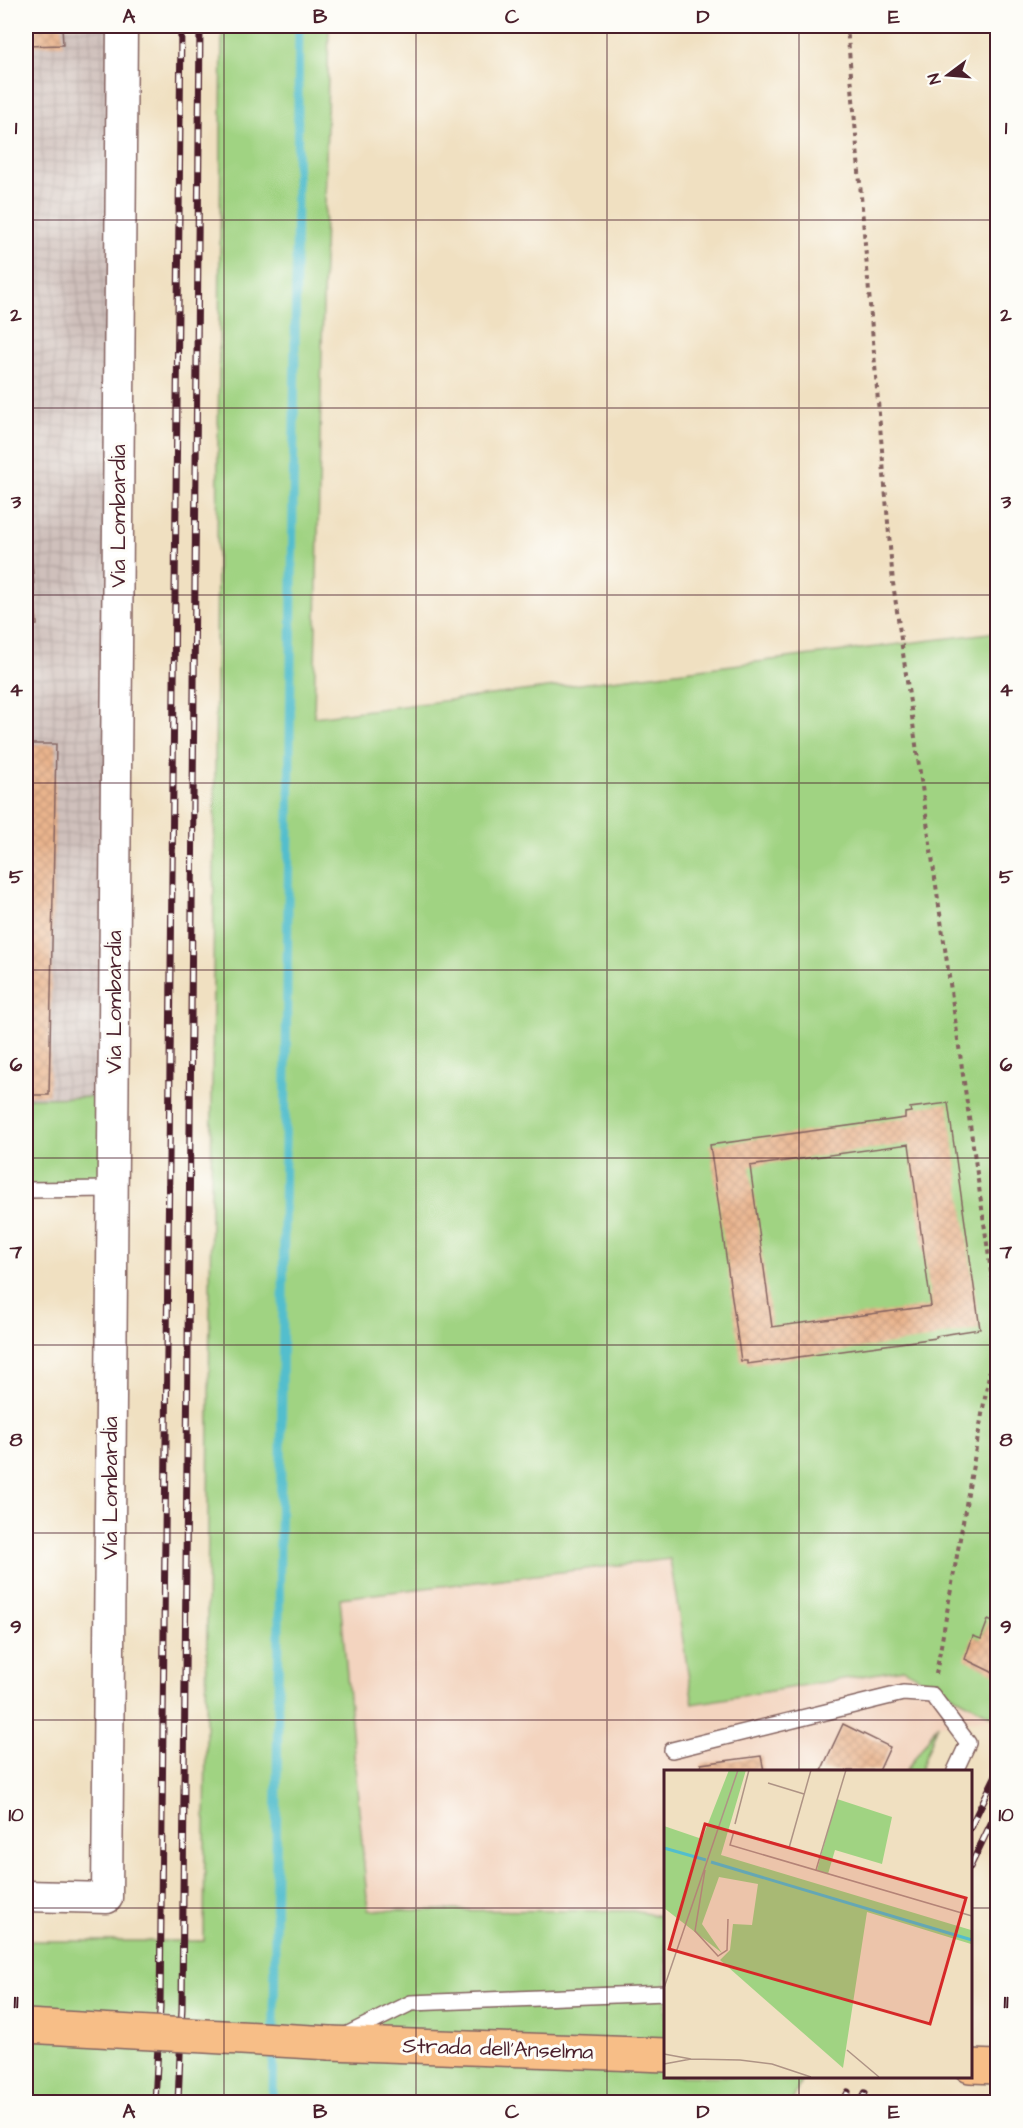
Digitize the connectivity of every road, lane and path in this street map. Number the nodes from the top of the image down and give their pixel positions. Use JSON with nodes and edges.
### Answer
{"nodes":[{"id":1,"x":122,"y":26,"type":"edge"},
{"id":2,"x":847,"y":26,"type":"edge"},
{"id":3,"x":112,"y":1189,"type":"junction"},
{"id":4,"x":26,"y":1190,"type":"edge"},
{"id":5,"x":998,"y":1323,"type":"edge"},
{"id":6,"x":932,"y":1695,"type":"junction"},
{"id":7,"x":672,"y":1750,"type":"dead end"},
{"id":8,"x":955,"y":1770,"type":"edge"},
{"id":9,"x":26,"y":1896,"type":"edge"},
{"id":10,"x":664,"y":1993,"type":"edge"},
{"id":11,"x":26,"y":2026,"type":"edge"},
{"id":12,"x":330,"y":2043,"type":"junction"},
{"id":13,"x":664,"y":2055,"type":"edge"},
{"id":14,"x":972,"y":2066,"type":"edge"},
{"id":15,"x":998,"y":2067,"type":"edge"}],
"edges":[{"from":1,"to":3,"type":"street","name":"Via Lombardia"},
{"from":2,"to":5,"type":"path"},
{"from":3,"to":4,"type":"lane"},
{"from":3,"to":9,"type":"street","name":"Via Lombardia"},
{"from":5,"to":6,"type":"path"},
{"from":6,"to":7,"type":"lane"},
{"from":6,"to":8,"type":"lane"},
{"from":10,"to":12,"type":"lane"},
{"from":11,"to":12,"type":"main road","name":"Strada dell'Anselma","bridge":true},
{"from":12,"to":13,"type":"main road","name":"Strada dell'Anselma"},
{"from":14,"to":15,"type":"main road"}]}
